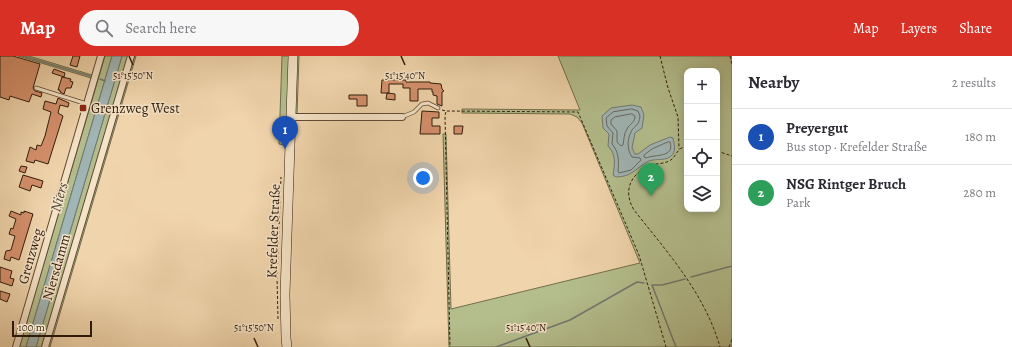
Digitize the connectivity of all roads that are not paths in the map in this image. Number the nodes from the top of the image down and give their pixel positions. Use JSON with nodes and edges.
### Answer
{"nodes":[{"id":1,"x":101,"y":56,"type":"edge"},
{"id":2,"x":131,"y":56,"type":"edge"},
{"id":3,"x":293,"y":56,"type":"edge"},
{"id":4,"x":36,"y":88,"type":"dead end"},
{"id":5,"x":87,"y":104,"type":"junction"},
{"id":6,"x":438,"y":108,"type":"road end"},
{"id":7,"x":291,"y":117,"type":"junction"},
{"id":8,"x":402,"y":117,"type":"joint"},
{"id":9,"x":16,"y":347,"type":"edge"},
{"id":10,"x":45,"y":347,"type":"edge"},
{"id":11,"x":287,"y":347,"type":"edge"}],
"edges":[{"from":1,"to":5,"type":"street","name":"Grenzweg"},
{"from":2,"to":10,"type":"street","name":"Niersdamm"},
{"from":3,"to":7,"type":"main road","name":"Krefelder Straße"},
{"from":4,"to":5,"type":"lane"},
{"from":5,"to":9,"type":"street","name":"Grenzweg"},
{"from":6,"to":8,"type":"lane"},
{"from":7,"to":8,"type":"street"},
{"from":7,"to":11,"type":"main road","name":"Krefelder Straße"}]}
